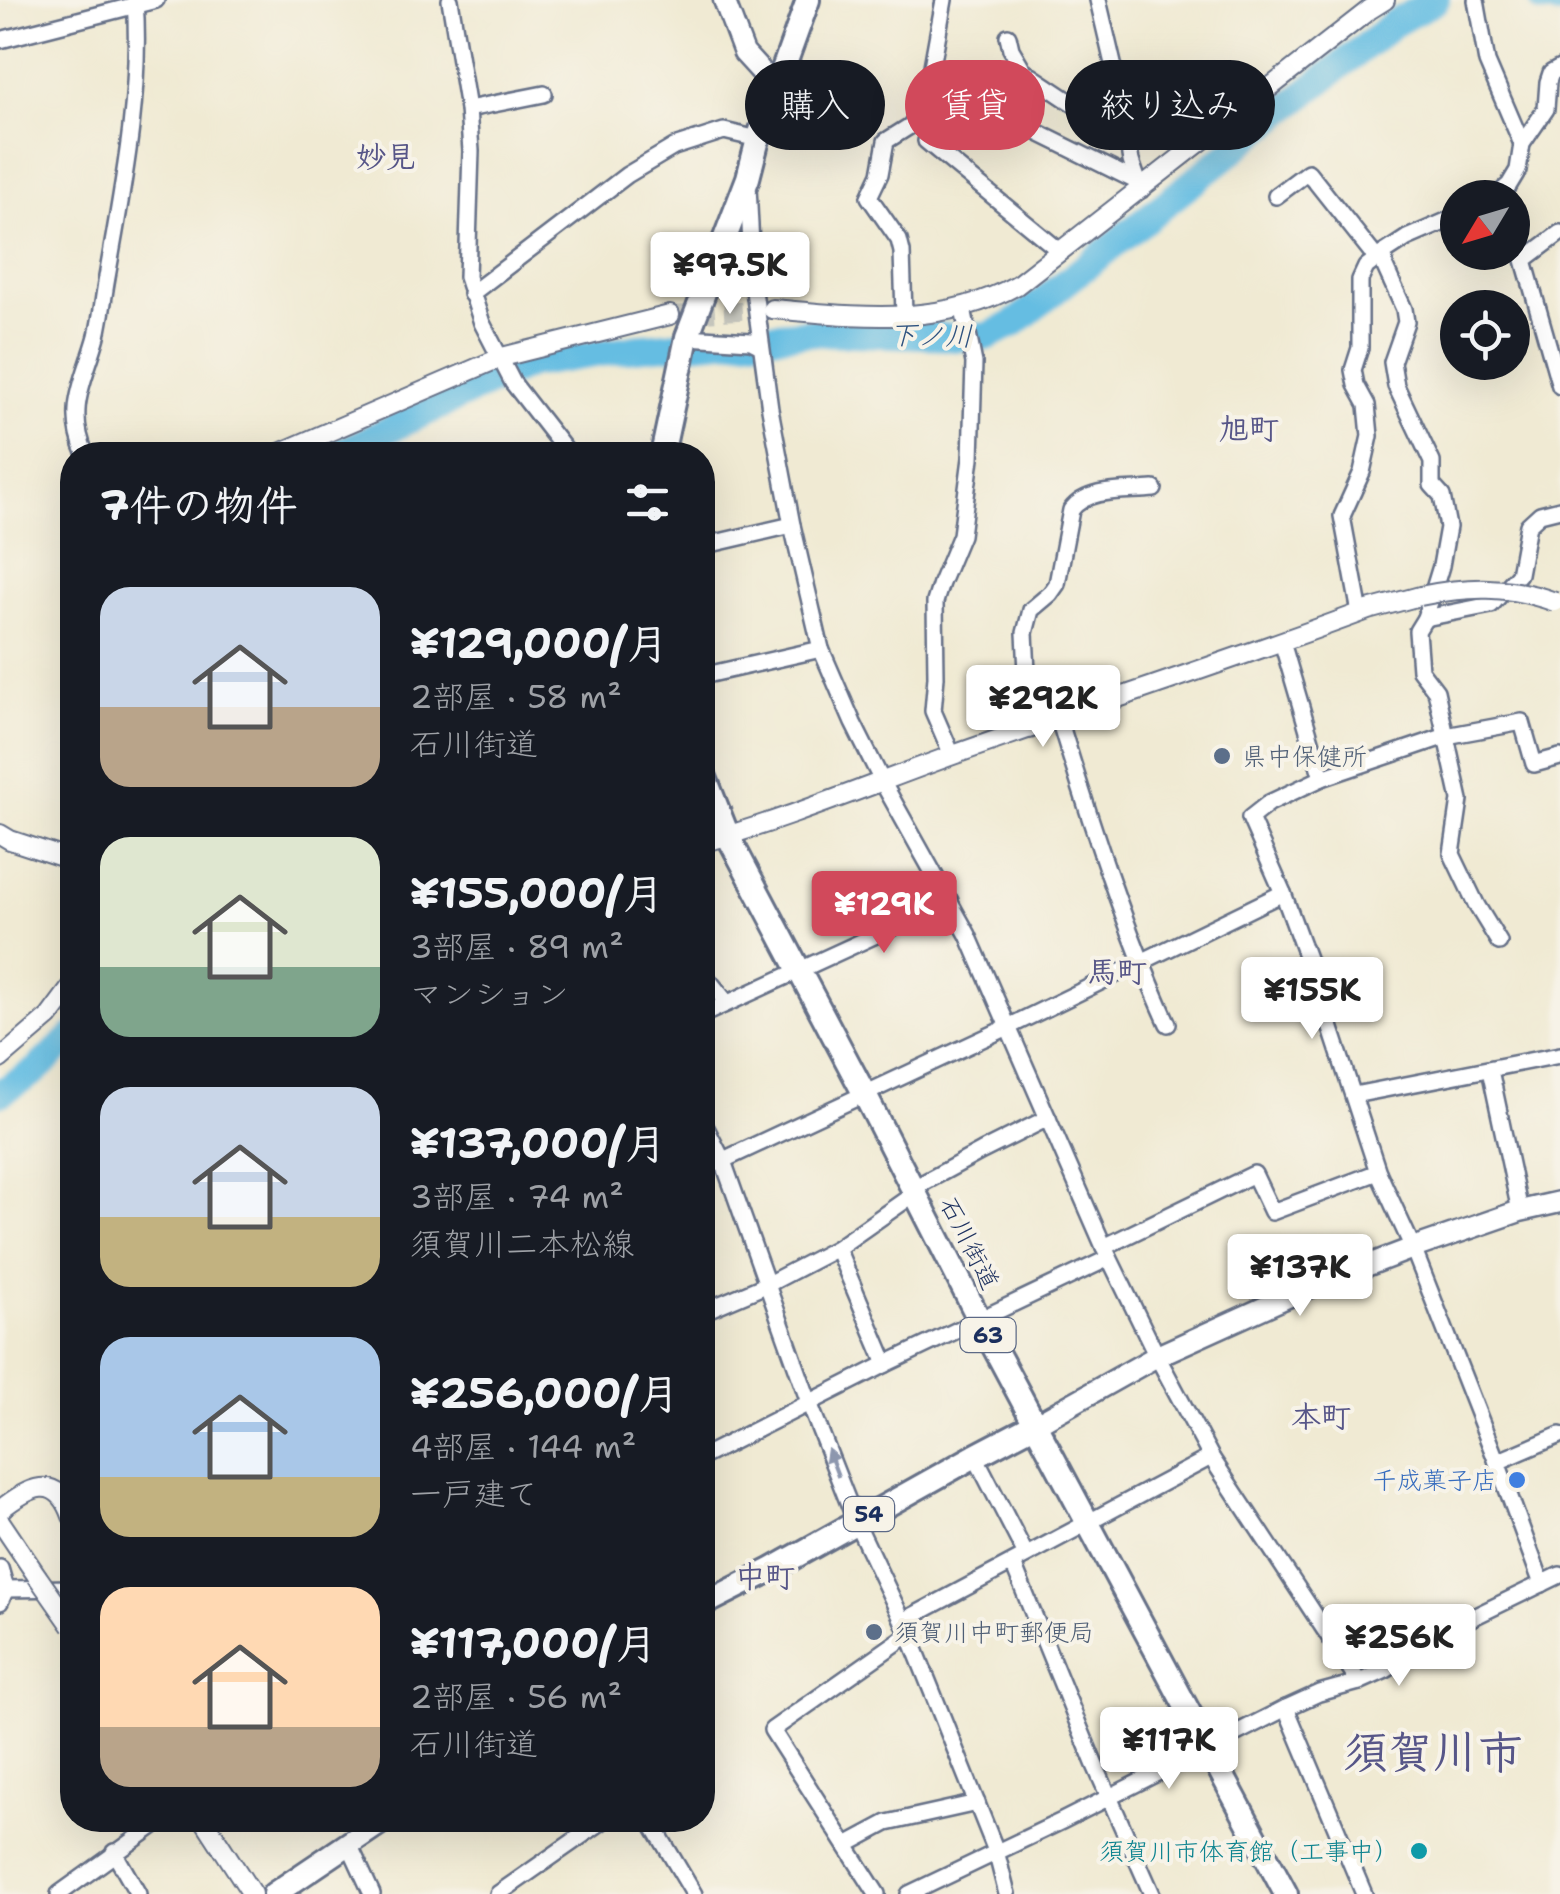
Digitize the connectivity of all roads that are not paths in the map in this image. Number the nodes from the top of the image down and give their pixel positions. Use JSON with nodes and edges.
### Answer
{"nodes":[{"id":1,"x":156,"y":0,"type":"edge"},
{"id":2,"x":450,"y":0,"type":"edge"},
{"id":3,"x":724,"y":0,"type":"edge"},
{"id":4,"x":808,"y":0,"type":"edge"},
{"id":5,"x":944,"y":0,"type":"edge"},
{"id":6,"x":1098,"y":0,"type":"edge"},
{"id":7,"x":136,"y":2,"type":"edge"},
{"id":8,"x":1477,"y":2,"type":"edge"},
{"id":9,"x":1373,"y":3,"type":"edge"},
{"id":10,"x":1008,"y":36,"type":"dead end"},
{"id":11,"x":0,"y":40,"type":"edge"},
{"id":12,"x":750,"y":60,"type":"edge"},
{"id":13,"x":786,"y":60,"type":"edge"},
{"id":14,"x":1112,"y":60,"type":"edge"},
{"id":15,"x":1560,"y":68,"type":"edge"},
{"id":16,"x":544,"y":94,"type":"dead end"},
{"id":17,"x":1065,"y":98,"type":"edge"},
{"id":18,"x":468,"y":110,"type":"junction"},
{"id":19,"x":745,"y":136,"type":"edge"},
{"id":20,"x":1045,"y":137,"type":"edge"},
{"id":21,"x":1522,"y":144,"type":"junction"},
{"id":22,"x":755,"y":150,"type":"edge"},
{"id":23,"x":937,"y":150,"type":"edge"},
{"id":24,"x":1131,"y":150,"type":"edge"},
{"id":25,"x":748,"y":178,"type":"junction"},
{"id":26,"x":1512,"y":180,"type":"edge"},
{"id":27,"x":1140,"y":186,"type":"junction"},
{"id":28,"x":1276,"y":196,"type":"dead end"},
{"id":29,"x":1440,"y":224,"type":"edge"},
{"id":30,"x":1560,"y":232,"type":"edge"},
{"id":31,"x":1061,"y":252,"type":"junction"},
{"id":32,"x":1380,"y":256,"type":"junction"},
{"id":33,"x":471,"y":294,"type":"junction"},
{"id":34,"x":963,"y":308,"type":"junction"},
{"id":35,"x":772,"y":309,"type":"tunnel mouth"},
{"id":36,"x":670,"y":316,"type":"tunnel mouth"},
{"id":37,"x":904,"y":316,"type":"junction"},
{"id":38,"x":687,"y":338,"type":"junction"},
{"id":39,"x":761,"y":346,"type":"junction"},
{"id":40,"x":502,"y":357,"type":"junction"},
{"id":41,"x":1560,"y":386,"type":"edge"},
{"id":42,"x":81,"y":442,"type":"edge"},
{"id":43,"x":305,"y":442,"type":"edge"},
{"id":44,"x":559,"y":442,"type":"edge"},
{"id":45,"x":665,"y":442,"type":"edge"},
{"id":46,"x":1154,"y":489,"type":"dead end"},
{"id":47,"x":1560,"y":509,"type":"edge"},
{"id":48,"x":792,"y":525,"type":"junction"},
{"id":49,"x":715,"y":543,"type":"edge"},
{"id":50,"x":1558,"y":604,"type":"edge"},
{"id":51,"x":1364,"y":611,"type":"junction"},
{"id":52,"x":1425,"y":618,"type":"junction"},
{"id":53,"x":1282,"y":642,"type":"junction"},
{"id":54,"x":820,"y":649,"type":"junction"},
{"id":55,"x":715,"y":673,"type":"edge"},
{"id":56,"x":1059,"y":719,"type":"junction"},
{"id":57,"x":1030,"y":730,"type":"junction"},
{"id":58,"x":1446,"y":736,"type":"junction"},
{"id":59,"x":952,"y":756,"type":"junction"},
{"id":60,"x":1560,"y":757,"type":"edge"},
{"id":61,"x":1322,"y":778,"type":"junction"},
{"id":62,"x":883,"y":783,"type":"junction"},
{"id":63,"x":715,"y":803,"type":"edge"},
{"id":64,"x":0,"y":834,"type":"edge"},
{"id":65,"x":728,"y":836,"type":"junction"},
{"id":66,"x":715,"y":840,"type":"edge"},
{"id":67,"x":60,"y":856,"type":"edge"},
{"id":68,"x":1283,"y":894,"type":"junction"},
{"id":69,"x":950,"y":902,"type":"junction"},
{"id":70,"x":1499,"y":942,"type":"dead end"},
{"id":71,"x":1140,"y":963,"type":"junction"},
{"id":72,"x":799,"y":970,"type":"junction"},
{"id":73,"x":715,"y":989,"type":"edge"},
{"id":74,"x":60,"y":1002,"type":"edge"},
{"id":75,"x":726,"y":1004,"type":"junction"},
{"id":76,"x":715,"y":1009,"type":"edge"},
{"id":77,"x":1168,"y":1024,"type":"dead end"},
{"id":78,"x":1008,"y":1027,"type":"junction"},
{"id":79,"x":1560,"y":1055,"type":"edge"},
{"id":80,"x":0,"y":1060,"type":"edge"},
{"id":81,"x":1490,"y":1070,"type":"junction"},
{"id":82,"x":866,"y":1094,"type":"junction"},
{"id":83,"x":1354,"y":1095,"type":"junction"},
{"id":84,"x":1048,"y":1118,"type":"junction"},
{"id":85,"x":715,"y":1144,"type":"edge"},
{"id":86,"x":724,"y":1161,"type":"junction"},
{"id":87,"x":715,"y":1165,"type":"edge"},
{"id":88,"x":1378,"y":1172,"type":"junction"},
{"id":89,"x":913,"y":1192,"type":"junction"},
{"id":90,"x":1560,"y":1202,"type":"edge"},
{"id":91,"x":1520,"y":1211,"type":"junction"},
{"id":92,"x":837,"y":1248,"type":"junction"},
{"id":93,"x":1413,"y":1248,"type":"junction"},
{"id":94,"x":1106,"y":1252,"type":"junction"},
{"id":95,"x":768,"y":1284,"type":"junction"},
{"id":96,"x":715,"y":1306,"type":"edge"},
{"id":97,"x":980,"y":1321,"type":"junction"},
{"id":98,"x":1157,"y":1356,"type":"junction"},
{"id":99,"x":886,"y":1364,"type":"junction"},
{"id":100,"x":810,"y":1405,"type":"junction"},
{"id":101,"x":1036,"y":1424,"type":"junction"},
{"id":102,"x":1560,"y":1434,"type":"edge"},
{"id":103,"x":715,"y":1451,"type":"edge"},
{"id":104,"x":975,"y":1456,"type":"junction"},
{"id":105,"x":1211,"y":1457,"type":"junction"},
{"id":106,"x":1497,"y":1462,"type":"junction"},
{"id":107,"x":60,"y":1495,"type":"edge"},
{"id":108,"x":0,"y":1510,"type":"edge"},
{"id":109,"x":0,"y":1521,"type":"edge"},
{"id":110,"x":856,"y":1522,"type":"junction"},
{"id":111,"x":1089,"y":1522,"type":"junction"},
{"id":112,"x":1019,"y":1560,"type":"junction"},
{"id":113,"x":0,"y":1568,"type":"edge"},
{"id":114,"x":1560,"y":1574,"type":"edge"},
{"id":115,"x":1542,"y":1584,"type":"junction"},
{"id":116,"x":60,"y":1589,"type":"edge"},
{"id":117,"x":715,"y":1594,"type":"edge"},
{"id":118,"x":3,"y":1596,"type":"edge"},
{"id":119,"x":60,"y":1609,"type":"edge"},
{"id":120,"x":906,"y":1628,"type":"junction"},
{"id":121,"x":1358,"y":1682,"type":"junction"},
{"id":122,"x":1286,"y":1708,"type":"junction"},
{"id":123,"x":1210,"y":1748,"type":"junction"},
{"id":124,"x":1109,"y":1796,"type":"junction"},
{"id":125,"x":977,"y":1803,"type":"junction"},
{"id":126,"x":144,"y":1832,"type":"edge"},
{"id":127,"x":212,"y":1832,"type":"edge"},
{"id":128,"x":362,"y":1832,"type":"edge"},
{"id":129,"x":366,"y":1832,"type":"edge"},
{"id":130,"x":587,"y":1832,"type":"edge"},
{"id":131,"x":657,"y":1832,"type":"edge"},
{"id":132,"x":846,"y":1845,"type":"junction"},
{"id":133,"x":996,"y":1851,"type":"junction"},
{"id":134,"x":114,"y":1852,"type":"junction"},
{"id":135,"x":58,"y":1894,"type":"edge"},
{"id":136,"x":138,"y":1894,"type":"edge"},
{"id":137,"x":252,"y":1894,"type":"edge"},
{"id":138,"x":274,"y":1894,"type":"edge"},
{"id":139,"x":372,"y":1894,"type":"edge"},
{"id":140,"x":498,"y":1894,"type":"edge"},
{"id":141,"x":694,"y":1894,"type":"edge"},
{"id":142,"x":877,"y":1894,"type":"edge"},
{"id":143,"x":908,"y":1894,"type":"edge"},
{"id":144,"x":1007,"y":1894,"type":"edge"},
{"id":145,"x":1152,"y":1894,"type":"edge"},
{"id":146,"x":1286,"y":1894,"type":"edge"},
{"id":147,"x":1364,"y":1894,"type":"edge"}],
"edges":[{"from":1,"to":7,"type":"street"},
{"from":2,"to":18,"type":"street"},
{"from":3,"to":12,"type":"main road"},
{"from":4,"to":13,"type":"main road"},
{"from":5,"to":37,"type":"street"},
{"from":6,"to":14,"type":"street"},
{"from":7,"to":11,"type":"street"},
{"from":7,"to":42,"type":"street"},
{"from":8,"to":21,"type":"street"},
{"from":9,"to":27,"type":"street"},
{"from":10,"to":17,"type":"street"},
{"from":15,"to":21,"type":"street"},
{"from":16,"to":18,"type":"street"},
{"from":18,"to":33,"type":"street"},
{"from":19,"to":33,"type":"street"},
{"from":20,"to":27,"type":"street"},
{"from":21,"to":26,"type":"street"},
{"from":22,"to":25,"type":"main road"},
{"from":23,"to":31,"type":"street"},
{"from":24,"to":27,"type":"street"},
{"from":25,"to":38,"type":"main road"},
{"from":25,"to":39,"type":"street"},
{"from":27,"to":31,"type":"street"},
{"from":28,"to":32,"type":"street"},
{"from":29,"to":32,"type":"street"},
{"from":30,"to":41,"type":"street"},
{"from":31,"to":34,"type":"street"},
{"from":32,"to":51,"type":"street"},
{"from":32,"to":52,"type":"street"},
{"from":33,"to":40,"type":"street"},
{"from":34,"to":37,"type":"street"},
{"from":34,"to":59,"type":"street"},
{"from":35,"to":37,"type":"street"},
{"from":36,"to":40,"type":"street"},
{"from":38,"to":39,"type":"street"},
{"from":38,"to":45,"type":"main road"},
{"from":39,"to":48,"type":"street"},
{"from":40,"to":43,"type":"street"},
{"from":40,"to":44,"type":"street"},
{"from":46,"to":57,"type":"street"},
{"from":47,"to":52,"type":"street"},
{"from":48,"to":49,"type":"street"},
{"from":48,"to":54,"type":"street"},
{"from":50,"to":51,"type":"street","bridge":true},
{"from":51,"to":53,"type":"street"},
{"from":52,"to":58,"type":"street"},
{"from":53,"to":56,"type":"street"},
{"from":53,"to":61,"type":"street"},
{"from":54,"to":55,"type":"street"},
{"from":54,"to":62,"type":"street"},
{"from":56,"to":57,"type":"street"},
{"from":56,"to":71,"type":"street"},
{"from":57,"to":59,"type":"street"},
{"from":58,"to":60,"type":"street"},
{"from":58,"to":61,"type":"street"},
{"from":58,"to":70,"type":"street"},
{"from":59,"to":62,"type":"street"},
{"from":61,"to":68,"type":"street"},
{"from":62,"to":65,"type":"street"},
{"from":62,"to":69,"type":"street"},
{"from":63,"to":65,"type":"main road","name":"石川街道","number":"63"},
{"from":64,"to":67,"type":"street"},
{"from":65,"to":66,"type":"street"},
{"from":65,"to":72,"type":"main road","name":"石川街道","number":"63"},
{"from":68,"to":71,"type":"street"},
{"from":68,"to":83,"type":"street"},
{"from":69,"to":72,"type":"street"},
{"from":69,"to":78,"type":"street"},
{"from":71,"to":77,"type":"street"},
{"from":71,"to":78,"type":"street"},
{"from":72,"to":75,"type":"street"},
{"from":72,"to":82,"type":"main road","name":"石川街道","number":"63"},
{"from":73,"to":75,"type":"street"},
{"from":74,"to":80,"type":"street"},
{"from":75,"to":76,"type":"street"},
{"from":78,"to":82,"type":"street"},
{"from":78,"to":84,"type":"street"},
{"from":79,"to":81,"type":"street"},
{"from":81,"to":83,"type":"street"},
{"from":81,"to":91,"type":"street"},
{"from":82,"to":86,"type":"street"},
{"from":82,"to":89,"type":"main road","name":"石川街道","number":"63"},
{"from":83,"to":88,"type":"street"},
{"from":84,"to":89,"type":"street"},
{"from":84,"to":94,"type":"street"},
{"from":85,"to":86,"type":"street"},
{"from":86,"to":87,"type":"street"},
{"from":86,"to":95,"type":"street"},
{"from":88,"to":93,"type":"street"},
{"from":88,"to":94,"type":"street"},
{"from":89,"to":92,"type":"street"},
{"from":89,"to":97,"type":"main road","name":"石川街道","number":"63"},
{"from":90,"to":91,"type":"main road"},
{"from":91,"to":93,"type":"main road"},
{"from":92,"to":95,"type":"street"},
{"from":92,"to":99,"type":"street"},
{"from":93,"to":98,"type":"main road"},
{"from":93,"to":106,"type":"street"},
{"from":94,"to":97,"type":"street"},
{"from":94,"to":98,"type":"street"},
{"from":95,"to":96,"type":"street"},
{"from":95,"to":100,"type":"street"},
{"from":97,"to":99,"type":"street"},
{"from":97,"to":101,"type":"main road","name":"石川街道","number":"63"},
{"from":98,"to":101,"type":"main road"},
{"from":98,"to":105,"type":"street"},
{"from":99,"to":100,"type":"street"},
{"from":100,"to":103,"type":"street"},
{"from":110,"to":100,"type":"street","one_way":true},
{"from":101,"to":104,"type":"main road","number":"54"},
{"from":101,"to":111,"type":"main road","name":"石川街道","number":"63"},
{"from":102,"to":106,"type":"street"},
{"from":104,"to":110,"type":"main road","number":"54"},
{"from":104,"to":112,"type":"street"},
{"from":105,"to":111,"type":"street"},
{"from":105,"to":121,"type":"street"},
{"from":106,"to":115,"type":"street"},
{"from":107,"to":108,"type":"street"},
{"from":109,"to":119,"type":"street","bridge":true},
{"from":110,"to":117,"type":"main road","number":"54"},
{"from":110,"to":120,"type":"street"},
{"from":111,"to":112,"type":"street"},
{"from":111,"to":123,"type":"main road","name":"石川街道","number":"63"},
{"from":112,"to":120,"type":"street"},
{"from":112,"to":124,"type":"street"},
{"from":113,"to":118,"type":"street"},
{"from":114,"to":115,"type":"street"},
{"from":115,"to":121,"type":"street"},
{"from":116,"to":118,"type":"street"},
{"from":120,"to":125,"type":"street"},
{"from":120,"to":132,"type":"street"},
{"from":121,"to":122,"type":"street"},
{"from":122,"to":123,"type":"street"},
{"from":122,"to":147,"type":"street"},
{"from":123,"to":124,"type":"street"},
{"from":123,"to":146,"type":"main road","name":"石川街道","number":"63"},
{"from":124,"to":133,"type":"street"},
{"from":124,"to":145,"type":"street"},
{"from":125,"to":132,"type":"street"},
{"from":125,"to":133,"type":"street"},
{"from":126,"to":134,"type":"street"},
{"from":127,"to":137,"type":"street"},
{"from":128,"to":138,"type":"main road"},
{"from":129,"to":139,"type":"street"},
{"from":130,"to":140,"type":"street"},
{"from":131,"to":141,"type":"street"},
{"from":132,"to":142,"type":"street"},
{"from":133,"to":143,"type":"street"},
{"from":133,"to":144,"type":"street"},
{"from":134,"to":135,"type":"street"},
{"from":134,"to":136,"type":"street"}]}
